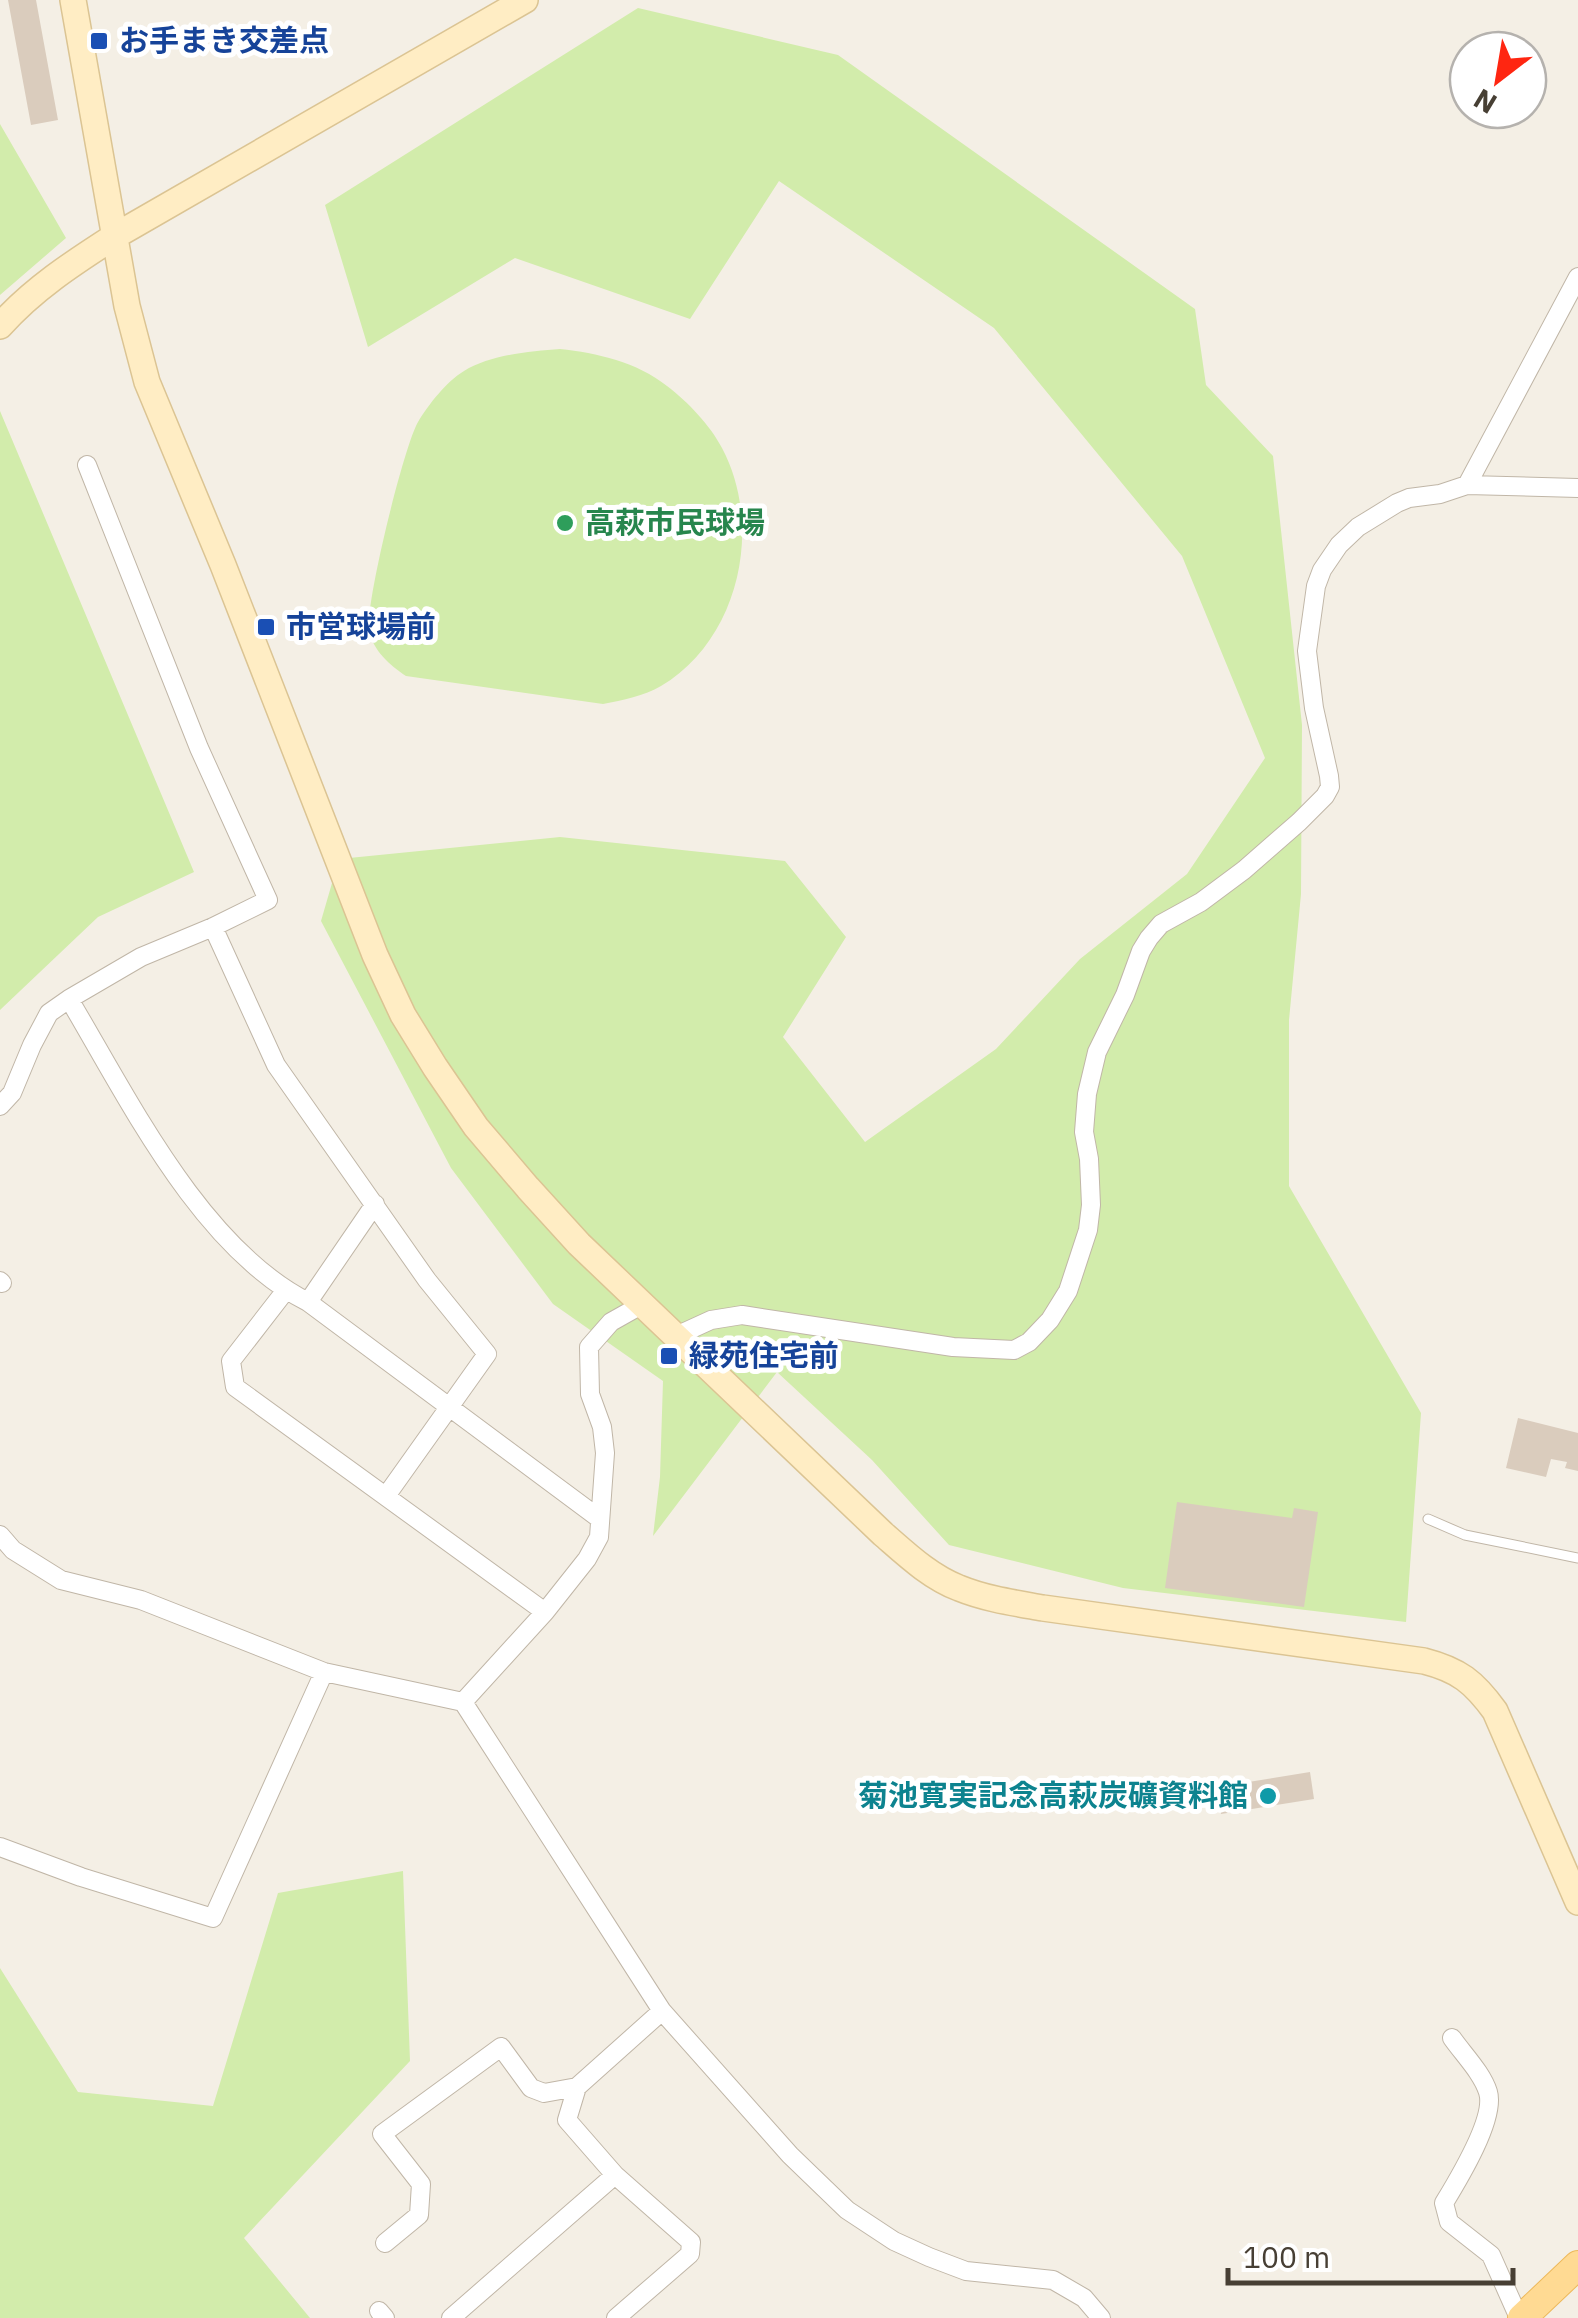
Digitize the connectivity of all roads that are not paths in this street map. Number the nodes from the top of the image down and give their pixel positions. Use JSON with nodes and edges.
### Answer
{"nodes":[{"id":1,"x":73,"y":0,"type":"edge"},
{"id":2,"x":525,"y":0,"type":"edge"},
{"id":3,"x":114,"y":236,"type":"junction"},
{"id":4,"x":1578,"y":277,"type":"edge"},
{"id":5,"x":0,"y":326,"type":"edge"},
{"id":6,"x":88,"y":465,"type":"dead end"},
{"id":7,"x":1467,"y":485,"type":"junction"},
{"id":8,"x":1578,"y":488,"type":"edge"},
{"id":9,"x":213,"y":927,"type":"junction"},
{"id":10,"x":69,"y":999,"type":"junction"},
{"id":11,"x":0,"y":1106,"type":"edge"},
{"id":12,"x":375,"y":1204,"type":"junction"},
{"id":13,"x":286,"y":1290,"type":"junction"},
{"id":14,"x":308,"y":1302,"type":"junction"},
{"id":15,"x":643,"y":1304,"type":"junction"},
{"id":16,"x":676,"y":1336,"type":"junction"},
{"id":17,"x":451,"y":1406,"type":"junction"},
{"id":18,"x":386,"y":1496,"type":"junction"},
{"id":19,"x":600,"y":1519,"type":"junction"},
{"id":20,"x":1428,"y":1519,"type":"dead end"},
{"id":21,"x":0,"y":1536,"type":"edge"},
{"id":22,"x":1578,"y":1558,"type":"edge"},
{"id":23,"x":545,"y":1612,"type":"junction"},
{"id":24,"x":324,"y":1672,"type":"junction"},
{"id":25,"x":463,"y":1702,"type":"junction"},
{"id":26,"x":0,"y":1847,"type":"edge"},
{"id":27,"x":1578,"y":1902,"type":"edge"},
{"id":28,"x":662,"y":2011,"type":"junction"},
{"id":29,"x":1452,"y":2038,"type":"dead end"},
{"id":30,"x":577,"y":2087,"type":"junction"},
{"id":31,"x":615,"y":2175,"type":"junction"},
{"id":32,"x":385,"y":2243,"type":"dead end"},
{"id":33,"x":1578,"y":2265,"type":"edge"},
{"id":34,"x":451,"y":2318,"type":"edge"},
{"id":35,"x":616,"y":2318,"type":"edge"},
{"id":36,"x":1101,"y":2318,"type":"edge"},
{"id":37,"x":1520,"y":2318,"type":"edge"}],
"edges":[{"from":1,"to":3,"type":"street"},
{"from":2,"to":3,"type":"street"},
{"from":3,"to":5,"type":"street"},
{"from":3,"to":15,"type":"street"},
{"from":4,"to":7,"type":"street"},
{"from":6,"to":9,"type":"street"},
{"from":7,"to":8,"type":"street"},
{"from":7,"to":16,"type":"street"},
{"from":9,"to":10,"type":"street"},
{"from":9,"to":12,"type":"street"},
{"from":10,"to":11,"type":"street"},
{"from":10,"to":13,"type":"street"},
{"from":12,"to":14,"type":"street"},
{"from":12,"to":17,"type":"street"},
{"from":13,"to":14,"type":"street"},
{"from":13,"to":18,"type":"street"},
{"from":14,"to":17,"type":"street"},
{"from":15,"to":16,"type":"street"},
{"from":15,"to":19,"type":"street"},
{"from":16,"to":27,"type":"street"},
{"from":17,"to":18,"type":"street"},
{"from":17,"to":19,"type":"street"},
{"from":18,"to":23,"type":"street"},
{"from":19,"to":23,"type":"street"},
{"from":20,"to":22,"type":"lane"},
{"from":21,"to":24,"type":"street"},
{"from":23,"to":25,"type":"street"},
{"from":24,"to":25,"type":"street"},
{"from":24,"to":26,"type":"street"},
{"from":25,"to":28,"type":"street"},
{"from":28,"to":30,"type":"street"},
{"from":28,"to":36,"type":"street"},
{"from":29,"to":37,"type":"street"},
{"from":30,"to":31,"type":"street"},
{"from":30,"to":32,"type":"street"},
{"from":31,"to":34,"type":"street"},
{"from":31,"to":35,"type":"street"},
{"from":33,"to":37,"type":"main road"}]}
